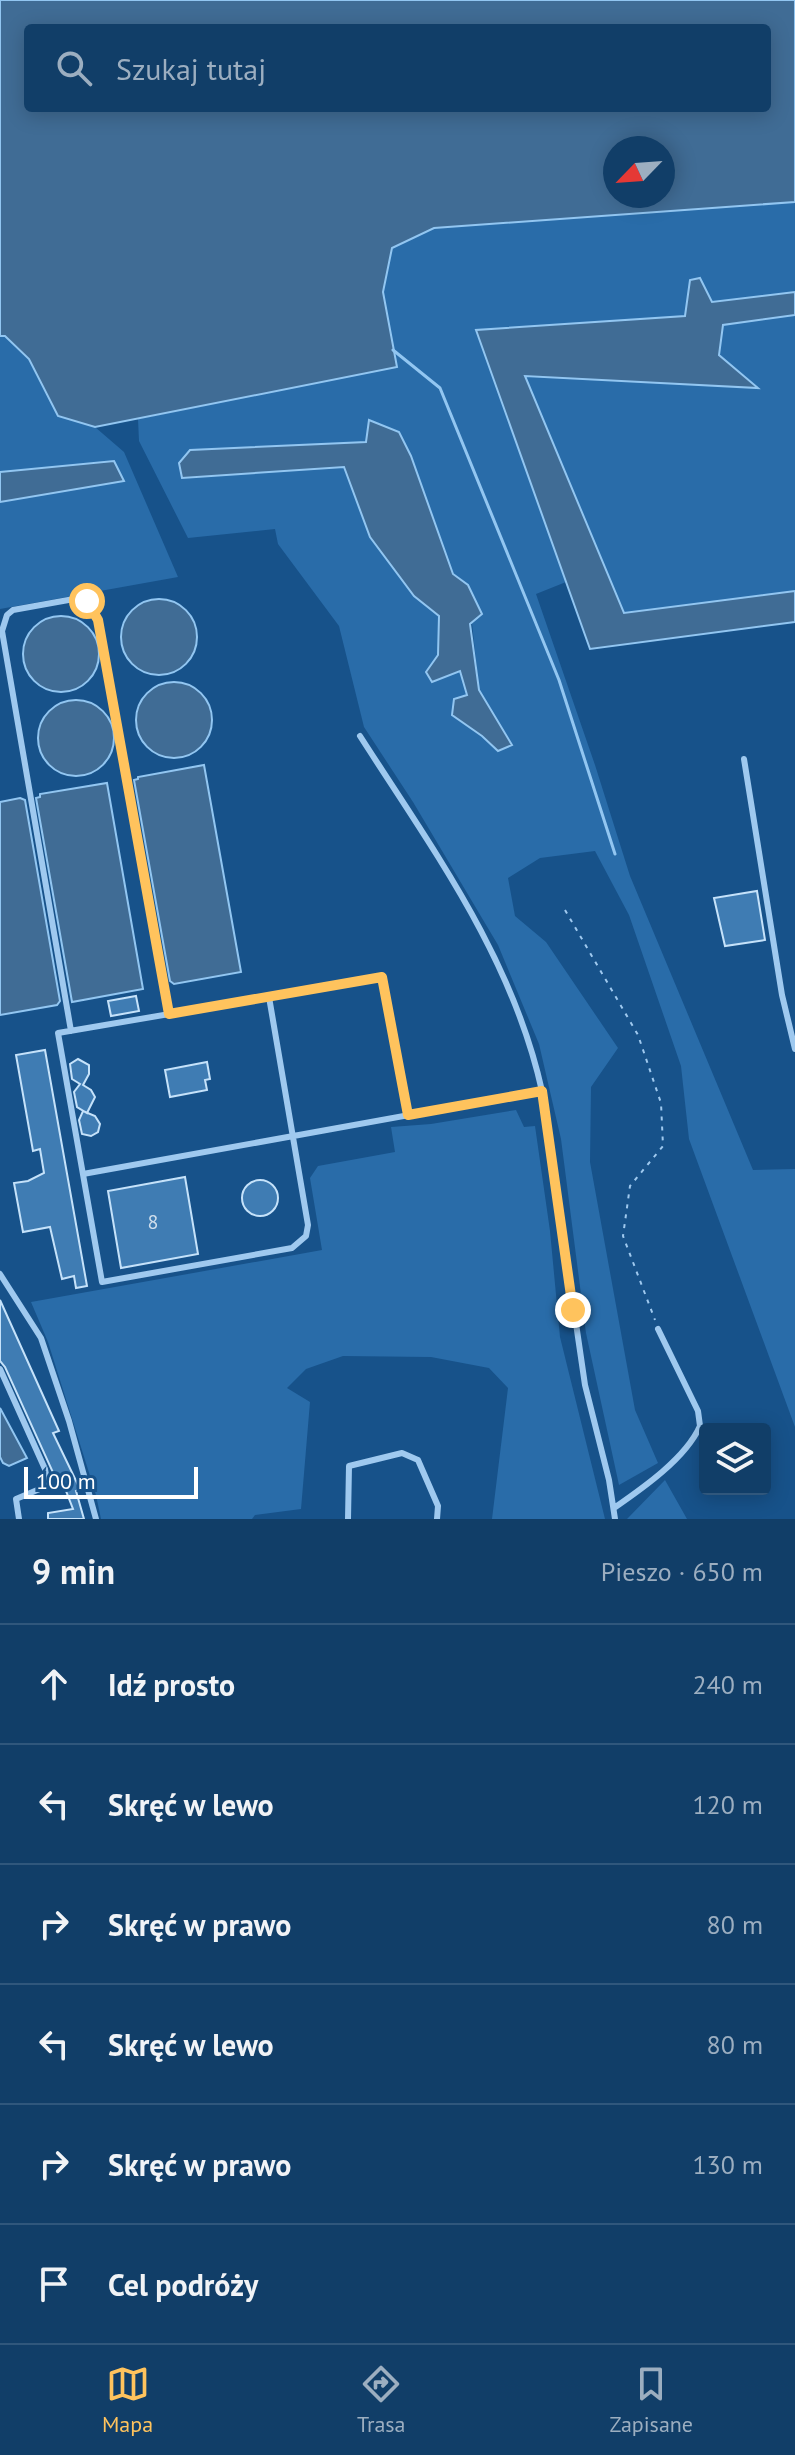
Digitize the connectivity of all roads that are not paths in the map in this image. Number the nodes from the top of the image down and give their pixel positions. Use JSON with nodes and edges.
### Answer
{"nodes":[{"id":1,"x":360,"y":736,"type":"dead end"},
{"id":2,"x":744,"y":759,"type":"dead end"},
{"id":3,"x":269,"y":997,"type":"junction"},
{"id":4,"x":169,"y":1014,"type":"junction"},
{"id":5,"x":71,"y":1031,"type":"junction"},
{"id":6,"x":795,"y":1049,"type":"edge"},
{"id":7,"x":542,"y":1091,"type":"junction"},
{"id":8,"x":408,"y":1115,"type":"junction"},
{"id":9,"x":294,"y":1136,"type":"junction"},
{"id":10,"x":83,"y":1174,"type":"junction"},
{"id":11,"x":0,"y":1274,"type":"edge"},
{"id":12,"x":658,"y":1329,"type":"road end"},
{"id":13,"x":0,"y":1369,"type":"edge"},
{"id":14,"x":614,"y":1508,"type":"junction"},
{"id":15,"x":19,"y":1519,"type":"edge"},
{"id":16,"x":96,"y":1519,"type":"edge"},
{"id":17,"x":348,"y":1519,"type":"edge"},
{"id":18,"x":437,"y":1519,"type":"edge"},
{"id":19,"x":615,"y":1519,"type":"edge"}],
"edges":[{"from":1,"to":7,"type":"lane"},
{"from":2,"to":6,"type":"lane"},
{"from":3,"to":4,"type":"lane"},
{"from":3,"to":8,"type":"lane"},
{"from":3,"to":9,"type":"lane"},
{"from":4,"to":5,"type":"lane"},
{"from":4,"to":5,"type":"lane"},
{"from":5,"to":10,"type":"lane"},
{"from":7,"to":8,"type":"lane"},
{"from":7,"to":14,"type":"lane"},
{"from":8,"to":9,"type":"lane"},
{"from":9,"to":10,"type":"lane"},
{"from":9,"to":10,"type":"lane"},
{"from":11,"to":16,"type":"lane"},
{"from":12,"to":14,"type":"lane"},
{"from":13,"to":15,"type":"lane"},
{"from":14,"to":19,"type":"lane"},
{"from":17,"to":18,"type":"lane"}]}
